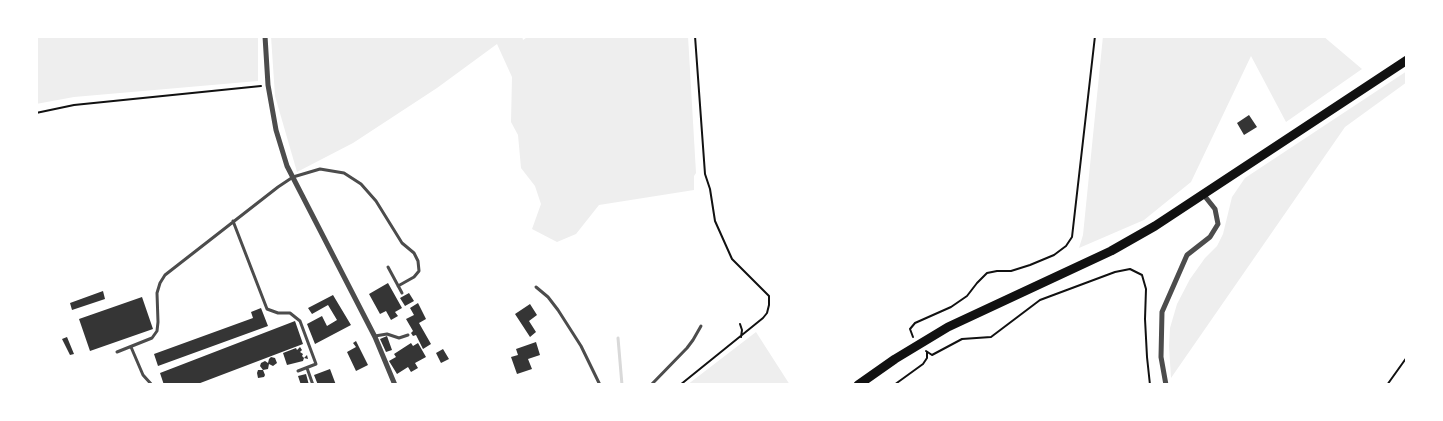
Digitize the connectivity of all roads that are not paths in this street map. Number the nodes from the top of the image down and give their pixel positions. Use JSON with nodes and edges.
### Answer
{"nodes":[{"id":1,"x":265,"y":36,"type":"edge"},
{"id":2,"x":1407,"y":60,"type":"edge"},
{"id":3,"x":293,"y":177,"type":"junction"},
{"id":4,"x":1203,"y":194,"type":"junction"},
{"id":5,"x":233,"y":221,"type":"junction"},
{"id":6,"x":388,"y":267,"type":"dead end"},
{"id":7,"x":398,"y":286,"type":"junction"},
{"id":8,"x":536,"y":287,"type":"dead end"},
{"id":9,"x":402,"y":293,"type":"dead end"},
{"id":10,"x":701,"y":326,"type":"dead end"},
{"id":11,"x":408,"y":335,"type":"dead end"},
{"id":12,"x":375,"y":337,"type":"junction"},
{"id":13,"x":131,"y":347,"type":"junction"},
{"id":14,"x":117,"y":352,"type":"dead end"},
{"id":15,"x":307,"y":368,"type":"junction"},
{"id":16,"x":298,"y":371,"type":"dead end"},
{"id":17,"x":152,"y":385,"type":"edge"},
{"id":18,"x":313,"y":385,"type":"edge"},
{"id":19,"x":395,"y":385,"type":"edge"},
{"id":20,"x":600,"y":385,"type":"edge"},
{"id":21,"x":650,"y":385,"type":"edge"},
{"id":22,"x":858,"y":385,"type":"edge"},
{"id":23,"x":1166,"y":385,"type":"edge"}],
"edges":[{"from":1,"to":3,"type":"street"},
{"from":2,"to":4,"type":"main road"},
{"from":3,"to":5,"type":"lane"},
{"from":3,"to":7,"type":"lane"},
{"from":3,"to":12,"type":"street"},
{"from":4,"to":22,"type":"main road"},
{"from":4,"to":23,"type":"street"},
{"from":5,"to":13,"type":"lane"},
{"from":5,"to":15,"type":"lane"},
{"from":6,"to":7,"type":"lane"},
{"from":7,"to":9,"type":"lane"},
{"from":8,"to":20,"type":"lane"},
{"from":10,"to":21,"type":"lane"},
{"from":11,"to":12,"type":"lane"},
{"from":12,"to":19,"type":"street"},
{"from":13,"to":14,"type":"lane"},
{"from":13,"to":17,"type":"lane"},
{"from":15,"to":16,"type":"lane"},
{"from":15,"to":18,"type":"lane"}]}
